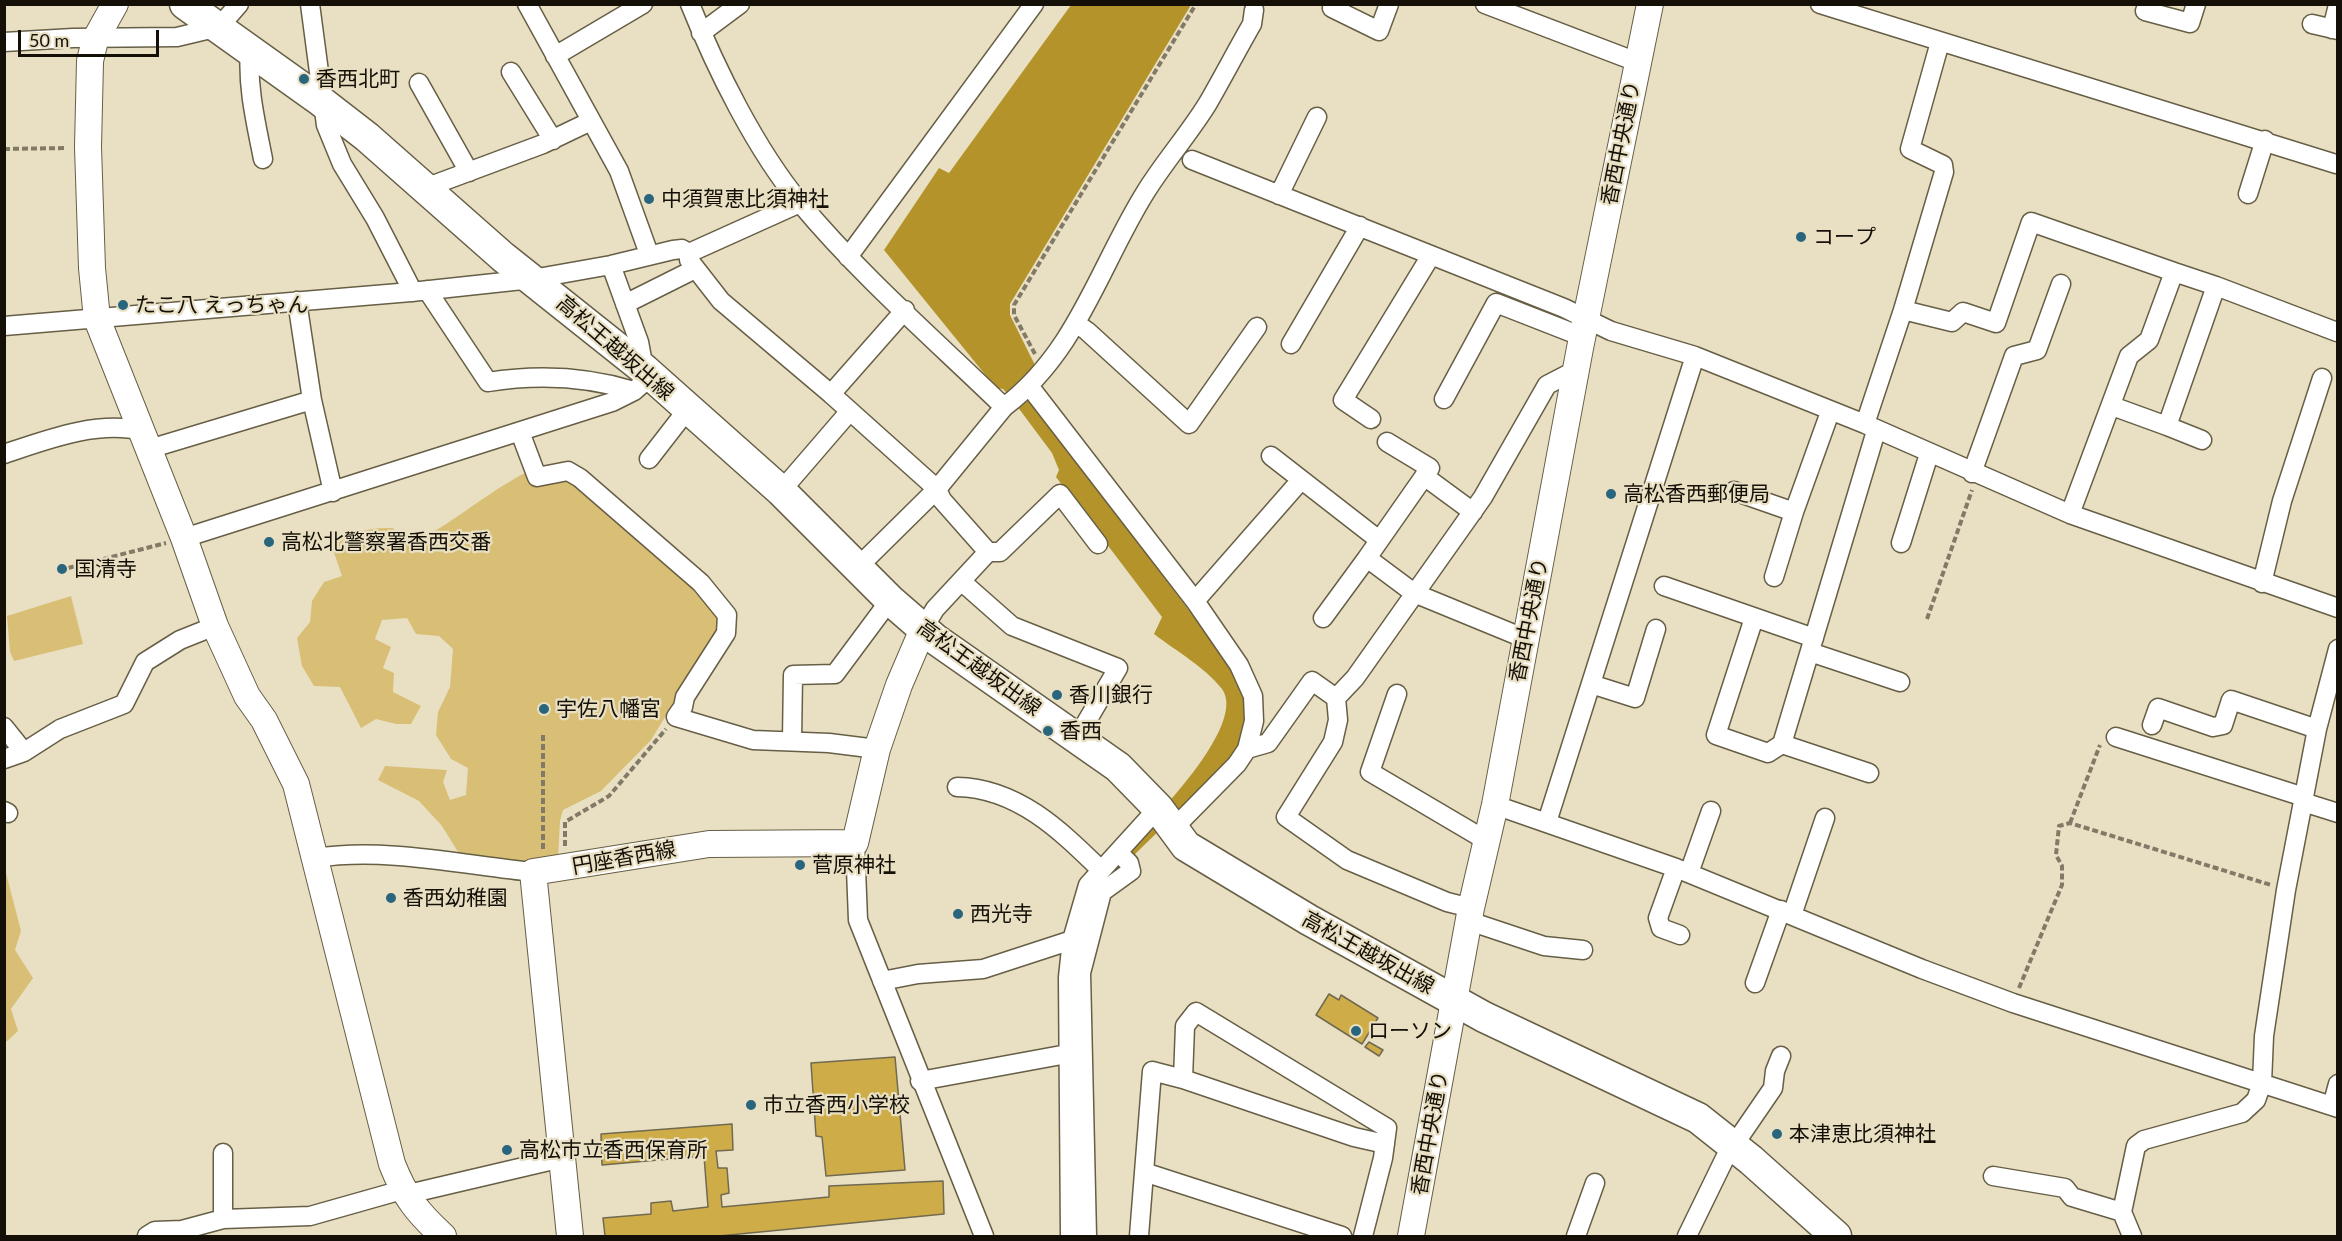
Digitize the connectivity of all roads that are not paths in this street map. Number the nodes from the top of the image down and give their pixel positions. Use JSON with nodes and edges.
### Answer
{"nodes":[{"id":1,"x":115,"y":4,"type":"edge"},
{"id":2,"x":185,"y":4,"type":"edge"},
{"id":3,"x":239,"y":4,"type":"edge"},
{"id":4,"x":310,"y":4,"type":"edge"},
{"id":5,"x":527,"y":4,"type":"edge"},
{"id":6,"x":643,"y":4,"type":"edge"},
{"id":7,"x":690,"y":4,"type":"edge"},
{"id":8,"x":740,"y":4,"type":"edge"},
{"id":9,"x":1034,"y":4,"type":"edge"},
{"id":10,"x":1389,"y":4,"type":"edge"},
{"id":11,"x":1485,"y":4,"type":"edge"},
{"id":12,"x":1650,"y":4,"type":"edge"},
{"id":13,"x":1820,"y":4,"type":"edge"},
{"id":14,"x":2196,"y":4,"type":"edge"},
{"id":15,"x":2337,"y":5,"type":"edge"},
{"id":16,"x":1252,"y":6,"type":"edge"},
{"id":17,"x":1332,"y":8,"type":"dead end"},
{"id":18,"x":2145,"y":11,"type":"dead end"},
{"id":19,"x":2312,"y":24,"type":"dead end"},
{"id":20,"x":219,"y":27,"type":"junction"},
{"id":21,"x":2335,"y":30,"type":"edge"},
{"id":22,"x":701,"y":33,"type":"junction"},
{"id":23,"x":95,"y":40,"type":"junction"},
{"id":24,"x":4,"y":42,"type":"edge"},
{"id":25,"x":1940,"y":42,"type":"junction"},
{"id":26,"x":250,"y":50,"type":"junction"},
{"id":27,"x":555,"y":56,"type":"junction"},
{"id":28,"x":1637,"y":62,"type":"junction"},
{"id":29,"x":511,"y":72,"type":"dead end"},
{"id":30,"x":419,"y":83,"type":"dead end"},
{"id":31,"x":323,"y":103,"type":"junction"},
{"id":32,"x":1317,"y":117,"type":"dead end"},
{"id":33,"x":591,"y":121,"type":"junction"},
{"id":34,"x":553,"y":140,"type":"junction"},
{"id":35,"x":2265,"y":140,"type":"junction"},
{"id":36,"x":263,"y":159,"type":"dead end"},
{"id":37,"x":1192,"y":160,"type":"dead end"},
{"id":38,"x":2336,"y":164,"type":"dead end"},
{"id":39,"x":469,"y":172,"type":"junction"},
{"id":40,"x":425,"y":188,"type":"junction"},
{"id":41,"x":2248,"y":194,"type":"dead end"},
{"id":42,"x":1279,"y":195,"type":"junction"},
{"id":43,"x":800,"y":203,"type":"junction"},
{"id":44,"x":1360,"y":226,"type":"junction"},
{"id":45,"x":649,"y":254,"type":"junction"},
{"id":46,"x":848,"y":257,"type":"junction"},
{"id":47,"x":1430,"y":257,"type":"junction"},
{"id":48,"x":692,"y":261,"type":"junction"},
{"id":49,"x":611,"y":265,"type":"junction"},
{"id":50,"x":2174,"y":272,"type":"junction"},
{"id":51,"x":532,"y":279,"type":"junction"},
{"id":52,"x":2061,"y":285,"type":"dead end"},
{"id":53,"x":2216,"y":286,"type":"junction"},
{"id":54,"x":420,"y":291,"type":"junction"},
{"id":55,"x":297,"y":301,"type":"junction"},
{"id":56,"x":625,"y":304,"type":"junction"},
{"id":57,"x":905,"y":310,"type":"junction"},
{"id":58,"x":1903,"y":310,"type":"junction"},
{"id":59,"x":97,"y":319,"type":"junction"},
{"id":60,"x":1077,"y":324,"type":"junction"},
{"id":61,"x":4,"y":326,"type":"edge"},
{"id":62,"x":1257,"y":327,"type":"dead end"},
{"id":63,"x":1584,"y":328,"type":"junction"},
{"id":64,"x":2337,"y":332,"type":"edge"},
{"id":65,"x":1291,"y":344,"type":"dead end"},
{"id":66,"x":1695,"y":356,"type":"junction"},
{"id":67,"x":1576,"y":370,"type":"junction"},
{"id":68,"x":2322,"y":378,"type":"dead end"},
{"id":69,"x":643,"y":379,"type":"junction"},
{"id":70,"x":1029,"y":388,"type":"junction"},
{"id":71,"x":831,"y":394,"type":"junction"},
{"id":72,"x":1444,"y":399,"type":"dead end"},
{"id":73,"x":312,"y":400,"type":"junction"},
{"id":74,"x":1008,"y":405,"type":"junction"},
{"id":75,"x":2112,"y":406,"type":"junction"},
{"id":76,"x":687,"y":410,"type":"junction"},
{"id":77,"x":850,"y":411,"type":"junction"},
{"id":78,"x":1830,"y":412,"type":"junction"},
{"id":79,"x":1371,"y":418,"type":"dead end"},
{"id":80,"x":2167,"y":426,"type":"junction"},
{"id":81,"x":1870,"y":428,"type":"junction"},
{"id":82,"x":520,"y":432,"type":"junction"},
{"id":83,"x":145,"y":440,"type":"junction"},
{"id":84,"x":2202,"y":440,"type":"dead end"},
{"id":85,"x":1387,"y":442,"type":"dead end"},
{"id":86,"x":4,"y":454,"type":"edge"},
{"id":87,"x":1929,"y":454,"type":"junction"},
{"id":88,"x":1271,"y":456,"type":"dead end"},
{"id":89,"x":649,"y":459,"type":"dead end"},
{"id":90,"x":1975,"y":474,"type":"junction"},
{"id":91,"x":1424,"y":476,"type":"junction"},
{"id":92,"x":1301,"y":480,"type":"junction"},
{"id":93,"x":937,"y":489,"type":"junction"},
{"id":94,"x":781,"y":491,"type":"junction"},
{"id":95,"x":1734,"y":491,"type":"dead end"},
{"id":96,"x":333,"y":492,"type":"junction"},
{"id":97,"x":1473,"y":512,"type":"junction"},
{"id":98,"x":1794,"y":512,"type":"junction"},
{"id":99,"x":2070,"y":514,"type":"junction"},
{"id":100,"x":184,"y":538,"type":"junction"},
{"id":101,"x":1379,"y":540,"type":"junction"},
{"id":102,"x":1901,"y":543,"type":"dead end"},
{"id":103,"x":1098,"y":544,"type":"dead end"},
{"id":104,"x":988,"y":552,"type":"junction"},
{"id":105,"x":1367,"y":558,"type":"junction"},
{"id":106,"x":859,"y":566,"type":"junction"},
{"id":107,"x":1773,"y":577,"type":"dead end"},
{"id":108,"x":961,"y":581,"type":"junction"},
{"id":109,"x":2262,"y":583,"type":"junction"},
{"id":110,"x":1664,"y":586,"type":"dead end"},
{"id":111,"x":1414,"y":593,"type":"junction"},
{"id":112,"x":890,"y":600,"type":"junction"},
{"id":113,"x":1195,"y":602,"type":"junction"},
{"id":114,"x":2337,"y":608,"type":"edge"},
{"id":115,"x":1323,"y":618,"type":"dead end"},
{"id":116,"x":1754,"y":618,"type":"junction"},
{"id":117,"x":215,"y":626,"type":"junction"},
{"id":118,"x":923,"y":629,"type":"junction"},
{"id":119,"x":1656,"y":629,"type":"dead end"},
{"id":120,"x":1526,"y":639,"type":"junction"},
{"id":121,"x":1812,"y":645,"type":"junction"},
{"id":122,"x":2337,"y":649,"type":"edge"},
{"id":123,"x":1900,"y":682,"type":"dead end"},
{"id":124,"x":1591,"y":684,"type":"junction"},
{"id":125,"x":1396,"y":694,"type":"dead end"},
{"id":126,"x":1336,"y":698,"type":"junction"},
{"id":127,"x":2152,"y":724,"type":"dead end"},
{"id":128,"x":4,"y":727,"type":"edge"},
{"id":129,"x":2317,"y":729,"type":"junction"},
{"id":130,"x":2116,"y":737,"type":"road end"},
{"id":131,"x":1077,"y":738,"type":"junction"},
{"id":132,"x":792,"y":740,"type":"junction"},
{"id":133,"x":1782,"y":744,"type":"junction"},
{"id":134,"x":877,"y":749,"type":"junction"},
{"id":135,"x":1247,"y":749,"type":"junction"},
{"id":136,"x":24,"y":752,"type":"junction"},
{"id":137,"x":4,"y":759,"type":"edge"},
{"id":138,"x":1869,"y":773,"type":"dead end"},
{"id":139,"x":957,"y":788,"type":"dead end"},
{"id":140,"x":2303,"y":799,"type":"junction"},
{"id":141,"x":1495,"y":805,"type":"junction"},
{"id":142,"x":1711,"y":811,"type":"dead end"},
{"id":143,"x":2337,"y":813,"type":"edge"},
{"id":144,"x":1166,"y":818,"type":"junction"},
{"id":145,"x":1825,"y":818,"type":"dead end"},
{"id":146,"x":1547,"y":822,"type":"junction"},
{"id":147,"x":1487,"y":841,"type":"junction"},
{"id":148,"x":855,"y":843,"type":"junction"},
{"id":149,"x":1123,"y":857,"type":"junction"},
{"id":150,"x":316,"y":858,"type":"junction"},
{"id":151,"x":1101,"y":870,"type":"junction"},
{"id":152,"x":1683,"y":870,"type":"junction"},
{"id":153,"x":547,"y":871,"type":"junction"},
{"id":154,"x":1094,"y":893,"type":"junction"},
{"id":155,"x":1786,"y":912,"type":"junction"},
{"id":156,"x":1470,"y":915,"type":"junction"},
{"id":157,"x":1680,"y":935,"type":"dead end"},
{"id":158,"x":1072,"y":940,"type":"junction"},
{"id":159,"x":1582,"y":950,"type":"dead end"},
{"id":160,"x":882,"y":981,"type":"junction"},
{"id":161,"x":1755,"y":983,"type":"dead end"},
{"id":162,"x":1455,"y":999,"type":"junction"},
{"id":163,"x":1076,"y":1052,"type":"junction"},
{"id":164,"x":1781,"y":1056,"type":"dead end"},
{"id":165,"x":1183,"y":1079,"type":"junction"},
{"id":166,"x":920,"y":1081,"type":"junction"},
{"id":167,"x":2262,"y":1083,"type":"junction"},
{"id":168,"x":2337,"y":1084,"type":"edge"},
{"id":169,"x":2335,"y":1107,"type":"edge"},
{"id":170,"x":1385,"y":1144,"type":"junction"},
{"id":171,"x":1733,"y":1147,"type":"junction"},
{"id":172,"x":223,"y":1153,"type":"dead end"},
{"id":173,"x":562,"y":1158,"type":"junction"},
{"id":174,"x":1144,"y":1172,"type":"junction"},
{"id":175,"x":1993,"y":1176,"type":"dead end"},
{"id":176,"x":1595,"y":1183,"type":"dead end"},
{"id":177,"x":403,"y":1192,"type":"junction"},
{"id":178,"x":2122,"y":1212,"type":"junction"},
{"id":179,"x":216,"y":1226,"type":"edge"},
{"id":180,"x":147,"y":1236,"type":"edge"},
{"id":181,"x":443,"y":1236,"type":"edge"},
{"id":182,"x":570,"y":1236,"type":"edge"},
{"id":183,"x":984,"y":1236,"type":"edge"},
{"id":184,"x":1070,"y":1236,"type":"edge"},
{"id":185,"x":1087,"y":1236,"type":"edge"},
{"id":186,"x":1139,"y":1236,"type":"edge"},
{"id":187,"x":1342,"y":1236,"type":"edge"},
{"id":188,"x":1363,"y":1236,"type":"edge"},
{"id":189,"x":1411,"y":1236,"type":"edge"},
{"id":190,"x":1576,"y":1236,"type":"edge"},
{"id":191,"x":1687,"y":1236,"type":"edge"},
{"id":192,"x":1836,"y":1236,"type":"edge"},
{"id":193,"x":2132,"y":1236,"type":"edge"}],
"edges":[{"from":1,"to":23,"type":"street"},
{"from":2,"to":20,"type":"main road","name":"高松王越坂出線"},
{"from":3,"to":20,"type":"street"},
{"from":4,"to":31,"type":"street"},
{"from":5,"to":27,"type":"street"},
{"from":6,"to":27,"type":"street"},
{"from":7,"to":22,"type":"street"},
{"from":8,"to":22,"type":"street"},
{"from":9,"to":46,"type":"street"},
{"from":10,"to":17,"type":"street"},
{"from":11,"to":28,"type":"street"},
{"from":12,"to":28,"type":"street","name":"香西中央通り"},
{"from":13,"to":25,"type":"street"},
{"from":14,"to":18,"type":"street"},
{"from":15,"to":21,"type":"street"},
{"from":16,"to":60,"type":"street"},
{"from":19,"to":21,"type":"street"},
{"from":20,"to":23,"type":"street"},
{"from":20,"to":26,"type":"main road","name":"高松王越坂出線"},
{"from":22,"to":43,"type":"street"},
{"from":23,"to":24,"type":"street"},
{"from":23,"to":59,"type":"street"},
{"from":25,"to":35,"type":"street"},
{"from":25,"to":58,"type":"street"},
{"from":26,"to":31,"type":"main road","name":"高松王越坂出線"},
{"from":26,"to":36,"type":"street"},
{"from":27,"to":33,"type":"street"},
{"from":28,"to":63,"type":"street","name":"香西中央通り"},
{"from":29,"to":34,"type":"street"},
{"from":30,"to":39,"type":"street"},
{"from":31,"to":40,"type":"main road","name":"高松王越坂出線"},
{"from":31,"to":54,"type":"street"},
{"from":32,"to":42,"type":"street"},
{"from":33,"to":34,"type":"street"},
{"from":33,"to":45,"type":"street"},
{"from":34,"to":39,"type":"street"},
{"from":35,"to":38,"type":"street"},
{"from":35,"to":41,"type":"street"},
{"from":37,"to":42,"type":"street"},
{"from":39,"to":40,"type":"street"},
{"from":40,"to":51,"type":"main road","name":"高松王越坂出線"},
{"from":42,"to":44,"type":"street"},
{"from":43,"to":46,"type":"street"},
{"from":43,"to":48,"type":"street"},
{"from":44,"to":47,"type":"street"},
{"from":44,"to":65,"type":"street"},
{"from":45,"to":48,"type":"street"},
{"from":45,"to":49,"type":"street"},
{"from":46,"to":57,"type":"street"},
{"from":47,"to":63,"type":"street"},
{"from":47,"to":79,"type":"street"},
{"from":48,"to":56,"type":"street"},
{"from":48,"to":71,"type":"street"},
{"from":49,"to":51,"type":"street"},
{"from":49,"to":56,"type":"street"},
{"from":50,"to":53,"type":"street"},
{"from":50,"to":58,"type":"street"},
{"from":50,"to":75,"type":"street"},
{"from":51,"to":54,"type":"street"},
{"from":51,"to":69,"type":"main road","name":"高松王越坂出線"},
{"from":52,"to":90,"type":"street"},
{"from":53,"to":64,"type":"street"},
{"from":53,"to":80,"type":"street"},
{"from":54,"to":55,"type":"street"},
{"from":54,"to":69,"type":"street"},
{"from":55,"to":59,"type":"street"},
{"from":55,"to":73,"type":"street"},
{"from":56,"to":69,"type":"street"},
{"from":57,"to":71,"type":"street"},
{"from":57,"to":74,"type":"street"},
{"from":58,"to":81,"type":"street"},
{"from":59,"to":61,"type":"street"},
{"from":59,"to":83,"type":"street"},
{"from":60,"to":62,"type":"street"},
{"from":60,"to":70,"type":"street"},
{"from":63,"to":66,"type":"street"},
{"from":63,"to":67,"type":"street","name":"香西中央通り"},
{"from":63,"to":72,"type":"street"},
{"from":66,"to":78,"type":"street"},
{"from":66,"to":124,"type":"street"},
{"from":67,"to":97,"type":"street"},
{"from":67,"to":120,"type":"street","name":"香西中央通り"},
{"from":68,"to":109,"type":"street"},
{"from":69,"to":76,"type":"main road","name":"高松王越坂出線"},
{"from":69,"to":82,"type":"street"},
{"from":70,"to":74,"type":"street"},
{"from":70,"to":113,"type":"street"},
{"from":71,"to":77,"type":"street"},
{"from":73,"to":83,"type":"street"},
{"from":73,"to":96,"type":"street"},
{"from":74,"to":93,"type":"street"},
{"from":75,"to":80,"type":"street"},
{"from":75,"to":99,"type":"street"},
{"from":76,"to":89,"type":"street"},
{"from":76,"to":94,"type":"main road","name":"高松王越坂出線"},
{"from":77,"to":93,"type":"street"},
{"from":77,"to":94,"type":"street"},
{"from":78,"to":81,"type":"street"},
{"from":78,"to":98,"type":"street"},
{"from":80,"to":84,"type":"street"},
{"from":81,"to":87,"type":"street"},
{"from":81,"to":121,"type":"street"},
{"from":82,"to":96,"type":"street"},
{"from":82,"to":132,"type":"street"},
{"from":83,"to":86,"type":"street"},
{"from":83,"to":100,"type":"street"},
{"from":85,"to":91,"type":"street"},
{"from":87,"to":90,"type":"street"},
{"from":87,"to":102,"type":"street"},
{"from":88,"to":92,"type":"street"},
{"from":90,"to":99,"type":"street"},
{"from":91,"to":97,"type":"street"},
{"from":91,"to":101,"type":"street"},
{"from":92,"to":101,"type":"street"},
{"from":92,"to":113,"type":"street"},
{"from":93,"to":104,"type":"street"},
{"from":93,"to":106,"type":"street"},
{"from":94,"to":106,"type":"main road","name":"高松王越坂出線"},
{"from":95,"to":98,"type":"street"},
{"from":96,"to":100,"type":"street"},
{"from":97,"to":111,"type":"street"},
{"from":98,"to":107,"type":"street"},
{"from":99,"to":109,"type":"street"},
{"from":100,"to":117,"type":"street"},
{"from":101,"to":105,"type":"street"},
{"from":103,"to":104,"type":"street"},
{"from":104,"to":108,"type":"street"},
{"from":105,"to":111,"type":"street"},
{"from":105,"to":115,"type":"street"},
{"from":106,"to":112,"type":"main road","name":"高松王越坂出線"},
{"from":108,"to":118,"type":"street"},
{"from":108,"to":131,"type":"street"},
{"from":109,"to":114,"type":"street"},
{"from":110,"to":116,"type":"street"},
{"from":111,"to":120,"type":"street"},
{"from":111,"to":126,"type":"street"},
{"from":112,"to":118,"type":"main road","name":"高松王越坂出線"},
{"from":112,"to":132,"type":"street"},
{"from":113,"to":135,"type":"street"},
{"from":116,"to":121,"type":"street"},
{"from":116,"to":133,"type":"street"},
{"from":117,"to":136,"type":"street"},
{"from":117,"to":150,"type":"street"},
{"from":118,"to":131,"type":"main road","name":"高松王越坂出線"},
{"from":118,"to":134,"type":"street"},
{"from":119,"to":124,"type":"street"},
{"from":120,"to":141,"type":"street","name":"香西中央通り"},
{"from":121,"to":123,"type":"street"},
{"from":121,"to":133,"type":"street"},
{"from":122,"to":129,"type":"street"},
{"from":124,"to":146,"type":"street"},
{"from":125,"to":147,"type":"street"},
{"from":126,"to":135,"type":"street"},
{"from":126,"to":156,"type":"street"},
{"from":127,"to":129,"type":"street"},
{"from":128,"to":136,"type":"street"},
{"from":129,"to":140,"type":"street"},
{"from":130,"to":140,"type":"street"},
{"from":131,"to":144,"type":"main road","name":"高松王越坂出線"},
{"from":132,"to":134,"type":"street"},
{"from":133,"to":138,"type":"street"},
{"from":134,"to":148,"type":"street"},
{"from":135,"to":144,"type":"street"},
{"from":136,"to":137,"type":"street"},
{"from":139,"to":151,"type":"street"},
{"from":140,"to":143,"type":"street"},
{"from":140,"to":167,"type":"street"},
{"from":141,"to":146,"type":"street"},
{"from":141,"to":147,"type":"street","name":"香西中央通り"},
{"from":142,"to":152,"type":"street"},
{"from":144,"to":149,"type":"street"},
{"from":144,"to":162,"type":"main road","name":"高松王越坂出線"},
{"from":145,"to":155,"type":"street"},
{"from":146,"to":152,"type":"street"},
{"from":147,"to":156,"type":"street","name":"香西中央通り"},
{"from":148,"to":153,"type":"street","name":"円座香西線"},
{"from":148,"to":160,"type":"street"},
{"from":149,"to":151,"type":"street"},
{"from":149,"to":154,"type":"street"},
{"from":150,"to":153,"type":"street"},
{"from":150,"to":177,"type":"street"},
{"from":151,"to":154,"type":"street"},
{"from":152,"to":155,"type":"street"},
{"from":152,"to":157,"type":"street"},
{"from":153,"to":173,"type":"street"},
{"from":154,"to":158,"type":"street"},
{"from":154,"to":163,"type":"street"},
{"from":155,"to":161,"type":"street"},
{"from":155,"to":167,"type":"street"},
{"from":156,"to":159,"type":"street"},
{"from":156,"to":162,"type":"street","name":"香西中央通り"},
{"from":158,"to":160,"type":"street"},
{"from":158,"to":163,"type":"street"},
{"from":160,"to":166,"type":"street"},
{"from":162,"to":171,"type":"main road","name":"高松王越坂出線"},
{"from":162,"to":189,"type":"street","name":"香西中央通り"},
{"from":163,"to":166,"type":"street"},
{"from":163,"to":184,"type":"street"},
{"from":163,"to":185,"type":"street"},
{"from":164,"to":171,"type":"street"},
{"from":165,"to":170,"type":"street"},
{"from":165,"to":170,"type":"street"},
{"from":165,"to":174,"type":"street"},
{"from":166,"to":183,"type":"street"},
{"from":167,"to":169,"type":"street"},
{"from":167,"to":178,"type":"street"},
{"from":168,"to":169,"type":"street"},
{"from":170,"to":188,"type":"street"},
{"from":171,"to":191,"type":"street"},
{"from":171,"to":192,"type":"main road","name":"高松王越坂出線"},
{"from":172,"to":179,"type":"street"},
{"from":173,"to":177,"type":"street"},
{"from":173,"to":182,"type":"street"},
{"from":174,"to":186,"type":"street"},
{"from":174,"to":187,"type":"street"},
{"from":175,"to":178,"type":"street"},
{"from":176,"to":190,"type":"street"},
{"from":177,"to":179,"type":"street"},
{"from":177,"to":181,"type":"street"},
{"from":178,"to":193,"type":"street"},
{"from":179,"to":180,"type":"street"}]}
